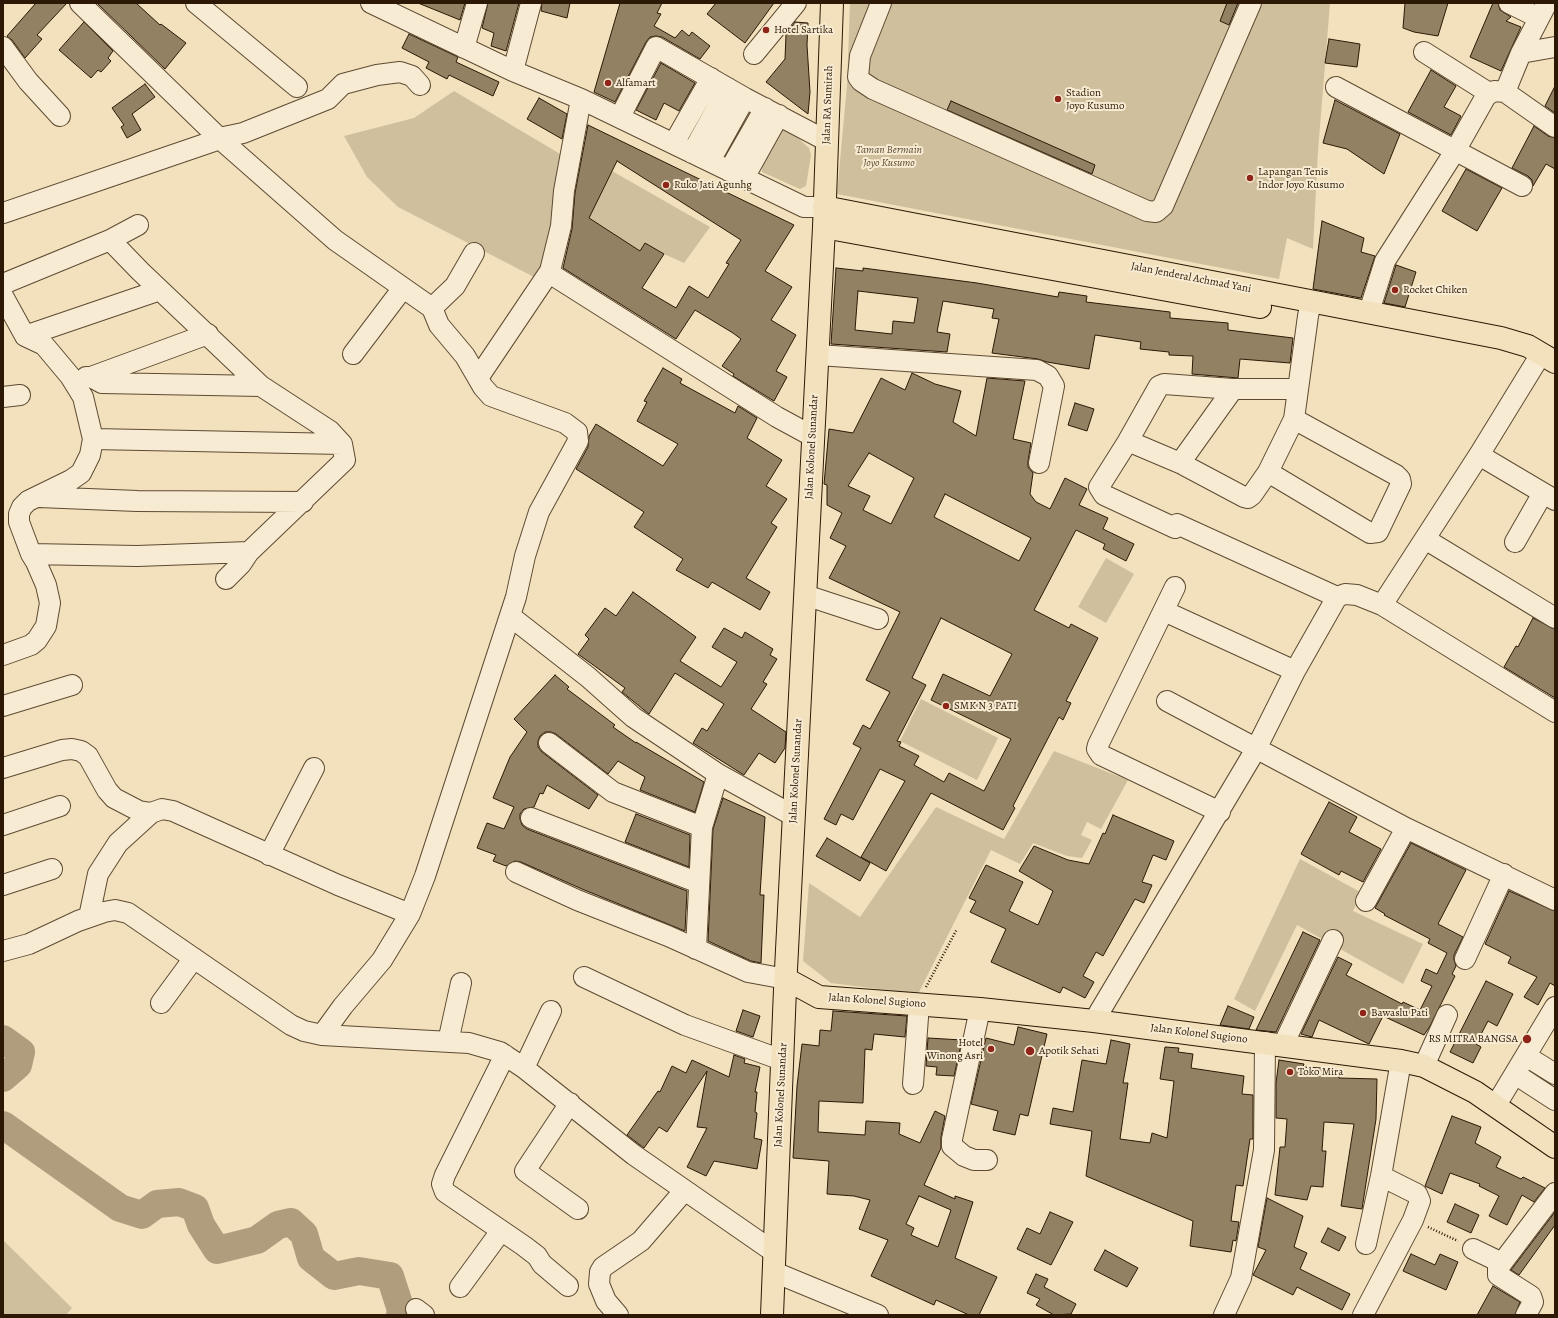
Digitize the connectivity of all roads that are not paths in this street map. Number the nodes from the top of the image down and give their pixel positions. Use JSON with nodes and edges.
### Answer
{"nodes":[{"id":1,"x":80,"y":3,"type":"edge"},
{"id":2,"x":196,"y":3,"type":"edge"},
{"id":3,"x":371,"y":3,"type":"edge"},
{"id":4,"x":477,"y":3,"type":"edge"},
{"id":5,"x":531,"y":3,"type":"edge"},
{"id":6,"x":796,"y":3,"type":"edge"},
{"id":7,"x":832,"y":3,"type":"edge"},
{"id":8,"x":882,"y":3,"type":"edge"},
{"id":9,"x":1251,"y":3,"type":"edge"},
{"id":10,"x":1509,"y":3,"type":"edge"},
{"id":11,"x":1543,"y":10,"type":"edge"},
{"id":12,"x":1555,"y":46,"type":"edge"},
{"id":13,"x":3,"y":47,"type":"edge"},
{"id":14,"x":464,"y":48,"type":"junction"},
{"id":15,"x":1424,"y":52,"type":"dead end"},
{"id":16,"x":1524,"y":52,"type":"junction"},
{"id":17,"x":754,"y":54,"type":"dead end"},
{"id":18,"x":829,"y":66,"type":"junction"},
{"id":19,"x":858,"y":67,"type":"junction"},
{"id":20,"x":513,"y":71,"type":"junction"},
{"id":21,"x":710,"y":78,"type":"junction"},
{"id":22,"x":420,"y":86,"type":"dead end"},
{"id":23,"x":297,"y":87,"type":"dead end"},
{"id":24,"x":1336,"y":87,"type":"dead end"},
{"id":25,"x":728,"y":88,"type":"junction"},
{"id":26,"x":1497,"y":93,"type":"junction"},
{"id":27,"x":581,"y":98,"type":"junction"},
{"id":28,"x":745,"y":98,"type":"junction"},
{"id":29,"x":772,"y":112,"type":"junction"},
{"id":30,"x":60,"y":116,"type":"dead end"},
{"id":31,"x":620,"y":117,"type":"junction"},
{"id":32,"x":1555,"y":127,"type":"edge"},
{"id":33,"x":219,"y":138,"type":"junction"},
{"id":34,"x":827,"y":141,"type":"junction"},
{"id":35,"x":674,"y":143,"type":"junction"},
{"id":36,"x":1455,"y":151,"type":"junction"},
{"id":37,"x":692,"y":153,"type":"junction"},
{"id":38,"x":710,"y":161,"type":"junction"},
{"id":39,"x":737,"y":174,"type":"junction"},
{"id":40,"x":1522,"y":186,"type":"dead end"},
{"id":41,"x":3,"y":213,"type":"edge"},
{"id":42,"x":817,"y":214,"type":"junction"},
{"id":43,"x":138,"y":226,"type":"dead end"},
{"id":44,"x":110,"y":240,"type":"junction"},
{"id":45,"x":474,"y":253,"type":"dead end"},
{"id":46,"x":550,"y":271,"type":"junction"},
{"id":47,"x":3,"y":284,"type":"edge"},
{"id":48,"x":402,"y":288,"type":"junction"},
{"id":49,"x":160,"y":290,"type":"junction"},
{"id":50,"x":3,"y":296,"type":"edge"},
{"id":51,"x":432,"y":308,"type":"junction"},
{"id":52,"x":1309,"y":309,"type":"junction"},
{"id":53,"x":1369,"y":312,"type":"junction"},
{"id":54,"x":208,"y":334,"type":"junction"},
{"id":55,"x":25,"y":336,"type":"junction"},
{"id":56,"x":353,"y":354,"type":"dead end"},
{"id":57,"x":818,"y":355,"type":"junction"},
{"id":58,"x":1544,"y":360,"type":"edge"},
{"id":59,"x":70,"y":376,"type":"junction"},
{"id":60,"x":1555,"y":376,"type":"edge"},
{"id":61,"x":91,"y":377,"type":"junction"},
{"id":62,"x":478,"y":378,"type":"junction"},
{"id":63,"x":261,"y":386,"type":"junction"},
{"id":64,"x":1233,"y":389,"type":"junction"},
{"id":65,"x":1298,"y":389,"type":"junction"},
{"id":66,"x":1294,"y":419,"type":"junction"},
{"id":67,"x":812,"y":436,"type":"junction"},
{"id":68,"x":93,"y":439,"type":"junction"},
{"id":69,"x":1128,"y":441,"type":"junction"},
{"id":70,"x":342,"y":444,"type":"junction"},
{"id":71,"x":1479,"y":455,"type":"junction"},
{"id":72,"x":1039,"y":463,"type":"dead end"},
{"id":73,"x":1180,"y":463,"type":"junction"},
{"id":74,"x":1268,"y":472,"type":"junction"},
{"id":75,"x":37,"y":497,"type":"junction"},
{"id":76,"x":1549,"y":497,"type":"edge"},
{"id":77,"x":303,"y":502,"type":"junction"},
{"id":78,"x":1425,"y":538,"type":"junction"},
{"id":79,"x":1514,"y":542,"type":"dead end"},
{"id":80,"x":249,"y":552,"type":"junction"},
{"id":81,"x":31,"y":554,"type":"junction"},
{"id":82,"x":226,"y":579,"type":"dead end"},
{"id":83,"x":1175,"y":587,"type":"dead end"},
{"id":84,"x":805,"y":594,"type":"junction"},
{"id":85,"x":1337,"y":597,"type":"junction"},
{"id":86,"x":1382,"y":605,"type":"junction"},
{"id":87,"x":1164,"y":611,"type":"junction"},
{"id":88,"x":510,"y":616,"type":"junction"},
{"id":89,"x":1555,"y":618,"type":"edge"},
{"id":90,"x":878,"y":619,"type":"dead end"},
{"id":91,"x":3,"y":655,"type":"edge"},
{"id":92,"x":1295,"y":671,"type":"junction"},
{"id":93,"x":72,"y":685,"type":"dead end"},
{"id":94,"x":1167,"y":701,"type":"dead end"},
{"id":95,"x":3,"y":706,"type":"edge"},
{"id":96,"x":1555,"y":712,"type":"edge"},
{"id":97,"x":549,"y":743,"type":"dead end"},
{"id":98,"x":1256,"y":749,"type":"junction"},
{"id":99,"x":3,"y":768,"type":"edge"},
{"id":100,"x":314,"y":768,"type":"dead end"},
{"id":101,"x":718,"y":774,"type":"junction"},
{"id":102,"x":60,"y":806,"type":"dead end"},
{"id":103,"x":1220,"y":812,"type":"junction"},
{"id":104,"x":151,"y":813,"type":"junction"},
{"id":105,"x":794,"y":816,"type":"junction"},
{"id":106,"x":531,"y":818,"type":"dead end"},
{"id":107,"x":3,"y":826,"type":"edge"},
{"id":108,"x":702,"y":827,"type":"junction"},
{"id":109,"x":1406,"y":828,"type":"junction"},
{"id":110,"x":269,"y":855,"type":"junction"},
{"id":111,"x":52,"y":869,"type":"dead end"},
{"id":112,"x":516,"y":872,"type":"dead end"},
{"id":113,"x":1504,"y":874,"type":"junction"},
{"id":114,"x":699,"y":883,"type":"junction"},
{"id":115,"x":3,"y":885,"type":"edge"},
{"id":116,"x":1555,"y":900,"type":"edge"},
{"id":117,"x":1366,"y":901,"type":"dead end"},
{"id":118,"x":410,"y":914,"type":"junction"},
{"id":119,"x":89,"y":917,"type":"junction"},
{"id":120,"x":1333,"y":940,"type":"dead end"},
{"id":121,"x":696,"y":949,"type":"junction"},
{"id":122,"x":3,"y":952,"type":"edge"},
{"id":123,"x":194,"y":958,"type":"junction"},
{"id":124,"x":1465,"y":959,"type":"dead end"},
{"id":125,"x":584,"y":977,"type":"dead end"},
{"id":126,"x":786,"y":979,"type":"junction"},
{"id":127,"x":461,"y":983,"type":"dead end"},
{"id":128,"x":819,"y":997,"type":"junction"},
{"id":129,"x":161,"y":1003,"type":"dead end"},
{"id":130,"x":918,"y":1004,"type":"junction"},
{"id":131,"x":1555,"y":1007,"type":"edge"},
{"id":132,"x":980,"y":1009,"type":"junction"},
{"id":133,"x":551,"y":1011,"type":"dead end"},
{"id":134,"x":1448,"y":1015,"type":"dead end"},
{"id":135,"x":785,"y":1017,"type":"junction"},
{"id":136,"x":1094,"y":1021,"type":"junction"},
{"id":137,"x":322,"y":1035,"type":"junction"},
{"id":138,"x":448,"y":1042,"type":"junction"},
{"id":139,"x":1274,"y":1043,"type":"junction"},
{"id":140,"x":505,"y":1055,"type":"junction"},
{"id":141,"x":1526,"y":1056,"type":"junction"},
{"id":142,"x":782,"y":1060,"type":"junction"},
{"id":143,"x":1401,"y":1061,"type":"junction"},
{"id":144,"x":1424,"y":1066,"type":"junction"},
{"id":145,"x":524,"y":1068,"type":"junction"},
{"id":146,"x":1515,"y":1074,"type":"junction"},
{"id":147,"x":1555,"y":1074,"type":"edge"},
{"id":148,"x":913,"y":1084,"type":"dead end"},
{"id":149,"x":1555,"y":1100,"type":"edge"},
{"id":150,"x":570,"y":1103,"type":"junction"},
{"id":151,"x":1496,"y":1105,"type":"junction"},
{"id":152,"x":1555,"y":1147,"type":"edge"},
{"id":153,"x":986,"y":1160,"type":"dead end"},
{"id":154,"x":1381,"y":1176,"type":"junction"},
{"id":155,"x":684,"y":1191,"type":"junction"},
{"id":156,"x":1555,"y":1192,"type":"edge"},
{"id":157,"x":578,"y":1209,"type":"dead end"},
{"id":158,"x":501,"y":1231,"type":"junction"},
{"id":159,"x":1366,"y":1244,"type":"dead end"},
{"id":160,"x":1473,"y":1249,"type":"road end"},
{"id":161,"x":774,"y":1262,"type":"junction"},
{"id":162,"x":1502,"y":1263,"type":"junction"},
{"id":163,"x":568,"y":1286,"type":"dead end"},
{"id":164,"x":460,"y":1287,"type":"dead end"},
{"id":165,"x":610,"y":1312,"type":"edge"},
{"id":166,"x":772,"y":1315,"type":"edge"},
{"id":167,"x":878,"y":1315,"type":"edge"},
{"id":168,"x":1224,"y":1315,"type":"edge"},
{"id":169,"x":1363,"y":1315,"type":"edge"},
{"id":170,"x":1526,"y":1315,"type":"edge"}],
"edges":[{"from":1,"to":33,"type":"street"},
{"from":2,"to":23,"type":"street"},
{"from":3,"to":14,"type":"street"},
{"from":4,"to":14,"type":"street"},
{"from":5,"to":20,"type":"street"},
{"from":6,"to":17,"type":"street"},
{"from":7,"to":18,"type":"main road","name":"Jalan RA Sumirah"},
{"from":8,"to":19,"type":"street"},
{"from":9,"to":19,"type":"street"},
{"from":10,"to":11,"type":"street"},
{"from":11,"to":16,"type":"street"},
{"from":12,"to":16,"type":"street"},
{"from":13,"to":30,"type":"street"},
{"from":14,"to":20,"type":"street"},
{"from":15,"to":26,"type":"street"},
{"from":16,"to":26,"type":"street"},
{"from":18,"to":19,"type":"street"},
{"from":18,"to":34,"type":"main road","name":"Jalan RA Sumirah"},
{"from":20,"to":27,"type":"street"},
{"from":21,"to":25,"type":"street"},
{"from":21,"to":31,"type":"street"},
{"from":21,"to":35,"type":"street"},
{"from":22,"to":33,"type":"street"},
{"from":24,"to":36,"type":"street"},
{"from":25,"to":28,"type":"street"},
{"from":25,"to":37,"type":"street"},
{"from":26,"to":32,"type":"street"},
{"from":26,"to":36,"type":"street"},
{"from":27,"to":31,"type":"street"},
{"from":27,"to":46,"type":"street"},
{"from":28,"to":29,"type":"street"},
{"from":28,"to":38,"type":"street"},
{"from":29,"to":34,"type":"street"},
{"from":29,"to":39,"type":"street"},
{"from":31,"to":35,"type":"street"},
{"from":33,"to":41,"type":"street"},
{"from":33,"to":48,"type":"street"},
{"from":34,"to":42,"type":"main road","name":"Jalan RA Sumirah"},
{"from":35,"to":37,"type":"street"},
{"from":36,"to":40,"type":"street"},
{"from":36,"to":53,"type":"street"},
{"from":37,"to":38,"type":"street"},
{"from":38,"to":39,"type":"street"},
{"from":39,"to":42,"type":"street"},
{"from":42,"to":52,"type":"main road","name":"Jalan Jenderal Achmad Yani"},
{"from":42,"to":57,"type":"main road","name":"Jalan Kolonel Sunandar"},
{"from":43,"to":44,"type":"street"},
{"from":44,"to":47,"type":"street"},
{"from":44,"to":49,"type":"street"},
{"from":45,"to":51,"type":"street"},
{"from":46,"to":62,"type":"street"},
{"from":46,"to":67,"type":"street"},
{"from":48,"to":51,"type":"street"},
{"from":48,"to":56,"type":"street"},
{"from":49,"to":54,"type":"street"},
{"from":49,"to":55,"type":"street"},
{"from":50,"to":55,"type":"street"},
{"from":51,"to":62,"type":"street"},
{"from":52,"to":53,"type":"main road","name":"Jalan Jenderal Achmad Yani"},
{"from":52,"to":58,"type":"main road","name":"Jalan Jenderal Achmad Yani"},
{"from":52,"to":65,"type":"street"},
{"from":53,"to":58,"type":"main road","name":"Jalan Jenderal Achmad Yani"},
{"from":54,"to":61,"type":"street"},
{"from":54,"to":63,"type":"street"},
{"from":55,"to":59,"type":"street"},
{"from":57,"to":67,"type":"main road","name":"Jalan Kolonel Sunandar"},
{"from":57,"to":72,"type":"street"},
{"from":58,"to":60,"type":"main road","name":"Jalan Jenderal Achmad Yani"},
{"from":58,"to":71,"type":"street"},
{"from":59,"to":61,"type":"street"},
{"from":59,"to":68,"type":"street"},
{"from":61,"to":63,"type":"street"},
{"from":62,"to":88,"type":"street"},
{"from":63,"to":70,"type":"street"},
{"from":64,"to":65,"type":"street"},
{"from":64,"to":69,"type":"street"},
{"from":64,"to":73,"type":"street"},
{"from":65,"to":66,"type":"street"},
{"from":66,"to":74,"type":"street"},
{"from":66,"to":74,"type":"street"},
{"from":67,"to":84,"type":"main road","name":"Jalan Kolonel Sunandar"},
{"from":68,"to":70,"type":"street"},
{"from":68,"to":75,"type":"street"},
{"from":69,"to":73,"type":"street"},
{"from":69,"to":85,"type":"street"},
{"from":70,"to":77,"type":"street"},
{"from":71,"to":76,"type":"street"},
{"from":71,"to":78,"type":"street"},
{"from":73,"to":74,"type":"street"},
{"from":75,"to":77,"type":"street"},
{"from":75,"to":81,"type":"street"},
{"from":76,"to":79,"type":"street"},
{"from":77,"to":80,"type":"street"},
{"from":78,"to":86,"type":"street"},
{"from":78,"to":89,"type":"street"},
{"from":80,"to":81,"type":"street"},
{"from":80,"to":82,"type":"street"},
{"from":81,"to":91,"type":"street"},
{"from":83,"to":87,"type":"street"},
{"from":84,"to":90,"type":"street"},
{"from":84,"to":105,"type":"main road","name":"Jalan Kolonel Sunandar"},
{"from":85,"to":86,"type":"street"},
{"from":85,"to":92,"type":"street"},
{"from":86,"to":96,"type":"street"},
{"from":87,"to":92,"type":"street"},
{"from":87,"to":103,"type":"street"},
{"from":88,"to":101,"type":"street"},
{"from":88,"to":118,"type":"street"},
{"from":92,"to":98,"type":"street"},
{"from":93,"to":95,"type":"street"},
{"from":94,"to":98,"type":"street"},
{"from":97,"to":108,"type":"street"},
{"from":98,"to":103,"type":"street"},
{"from":98,"to":109,"type":"street"},
{"from":99,"to":104,"type":"street"},
{"from":100,"to":110,"type":"street"},
{"from":101,"to":105,"type":"street"},
{"from":101,"to":108,"type":"street"},
{"from":102,"to":107,"type":"street"},
{"from":103,"to":136,"type":"street"},
{"from":104,"to":110,"type":"street"},
{"from":104,"to":119,"type":"street"},
{"from":105,"to":126,"type":"main road","name":"Jalan Kolonel Sunandar"},
{"from":106,"to":114,"type":"street"},
{"from":108,"to":114,"type":"street"},
{"from":109,"to":113,"type":"street"},
{"from":109,"to":117,"type":"street"},
{"from":110,"to":118,"type":"street"},
{"from":111,"to":115,"type":"street"},
{"from":112,"to":121,"type":"street"},
{"from":113,"to":116,"type":"street"},
{"from":113,"to":124,"type":"street"},
{"from":114,"to":121,"type":"street"},
{"from":118,"to":137,"type":"street"},
{"from":119,"to":122,"type":"street"},
{"from":119,"to":123,"type":"street"},
{"from":120,"to":139,"type":"street"},
{"from":121,"to":126,"type":"street"},
{"from":123,"to":129,"type":"street"},
{"from":123,"to":137,"type":"street"},
{"from":125,"to":142,"type":"street"},
{"from":126,"to":128,"type":"main road","name":"Jalan Kolonel Sugiono"},
{"from":126,"to":135,"type":"main road","name":"Jalan Kolonel Sunandar"},
{"from":127,"to":138,"type":"street"},
{"from":128,"to":130,"type":"main road","name":"Jalan Kolonel Sugiono"},
{"from":128,"to":135,"type":"main road","name":"Jalan Kolonel Sugiono"},
{"from":130,"to":132,"type":"main road","name":"Jalan Kolonel Sugiono"},
{"from":130,"to":148,"type":"street"},
{"from":131,"to":141,"type":"street"},
{"from":132,"to":136,"type":"main road","name":"Jalan Kolonel Sugiono"},
{"from":132,"to":153,"type":"street"},
{"from":133,"to":145,"type":"street"},
{"from":134,"to":144,"type":"street"},
{"from":135,"to":142,"type":"main road","name":"Jalan Kolonel Sunandar"},
{"from":136,"to":139,"type":"main road","name":"Jalan Kolonel Sugiono"},
{"from":137,"to":138,"type":"street"},
{"from":138,"to":140,"type":"street"},
{"from":139,"to":143,"type":"main road","name":"Jalan Kolonel Sugiono"},
{"from":139,"to":168,"type":"street"},
{"from":140,"to":145,"type":"street"},
{"from":140,"to":158,"type":"street"},
{"from":141,"to":146,"type":"street"},
{"from":141,"to":147,"type":"street"},
{"from":142,"to":161,"type":"main road","name":"Jalan Kolonel Sunandar"},
{"from":143,"to":144,"type":"main road","name":"Jalan Kolonel Sugiono"},
{"from":143,"to":154,"type":"street"},
{"from":144,"to":151,"type":"main road","name":"Jalan Kolonel Sugiono"},
{"from":145,"to":150,"type":"street"},
{"from":146,"to":149,"type":"street"},
{"from":146,"to":151,"type":"street"},
{"from":150,"to":155,"type":"street"},
{"from":150,"to":157,"type":"street"},
{"from":151,"to":152,"type":"main road","name":"Jalan Kolonel Sugiono"},
{"from":154,"to":159,"type":"street"},
{"from":154,"to":169,"type":"street"},
{"from":155,"to":161,"type":"street"},
{"from":155,"to":165,"type":"street"},
{"from":156,"to":162,"type":"street"},
{"from":158,"to":163,"type":"street"},
{"from":158,"to":164,"type":"street"},
{"from":160,"to":162,"type":"street"},
{"from":161,"to":166,"type":"main road","name":"Jalan Kolonel Sunandar"},
{"from":161,"to":167,"type":"street"},
{"from":162,"to":170,"type":"street"}]}
